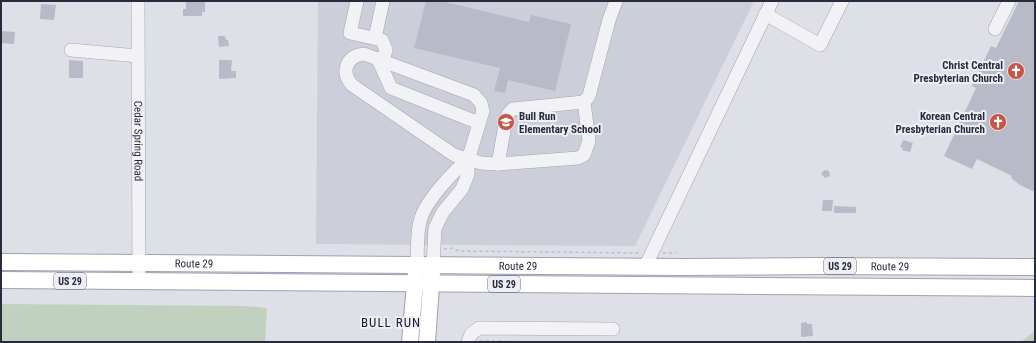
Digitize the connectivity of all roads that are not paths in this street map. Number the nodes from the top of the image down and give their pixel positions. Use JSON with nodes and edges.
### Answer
{"nodes":[{"id":1,"x":138,"y":1,"type":"edge"},
{"id":2,"x":357,"y":1,"type":"edge"},
{"id":3,"x":383,"y":1,"type":"edge"},
{"id":4,"x":616,"y":1,"type":"edge"},
{"id":5,"x":772,"y":1,"type":"edge"},
{"id":6,"x":842,"y":1,"type":"edge"},
{"id":7,"x":1009,"y":1,"type":"edge"},
{"id":8,"x":765,"y":14,"type":"junction"},
{"id":9,"x":996,"y":29,"type":"dead end"},
{"id":10,"x":376,"y":38,"type":"junction"},
{"id":11,"x":71,"y":50,"type":"dead end"},
{"id":12,"x":138,"y":56,"type":"junction"},
{"id":13,"x":380,"y":60,"type":"junction"},
{"id":14,"x":584,"y":102,"type":"junction"},
{"id":15,"x":479,"y":123,"type":"junction"},
{"id":16,"x":468,"y":160,"type":"junction"},
{"id":17,"x":498,"y":164,"type":"junction"},
{"id":18,"x":1035,"y":258,"type":"edge"},
{"id":19,"x":1,"y":262,"type":"edge"},
{"id":20,"x":139,"y":263,"type":"junction"},
{"id":21,"x":417,"y":264,"type":"junction"},
{"id":22,"x":433,"y":264,"type":"junction"},
{"id":23,"x":998,"y":266,"type":"junction"},
{"id":24,"x":645,"y":267,"type":"junction"},
{"id":25,"x":1035,"y":267,"type":"edge"},
{"id":26,"x":1,"y":280,"type":"edge"},
{"id":27,"x":139,"y":281,"type":"junction"},
{"id":28,"x":414,"y":283,"type":"junction"},
{"id":29,"x":431,"y":283,"type":"junction"},
{"id":30,"x":1035,"y":288,"type":"edge"},
{"id":31,"x":612,"y":329,"type":"dead end"},
{"id":32,"x":472,"y":341,"type":"edge"},
{"id":33,"x":410,"y":342,"type":"edge"},
{"id":34,"x":427,"y":342,"type":"edge"}],
"edges":[{"from":1,"to":12,"type":"street","name":"Cedar Spring Road"},
{"from":2,"to":10,"type":"street"},
{"from":3,"to":10,"type":"street"},
{"from":4,"to":14,"type":"street"},
{"from":5,"to":8,"type":"street"},
{"from":6,"to":8,"type":"street"},
{"from":7,"to":9,"type":"street"},
{"from":8,"to":24,"type":"street"},
{"from":10,"to":13,"type":"street"},
{"from":11,"to":12,"type":"street"},
{"from":12,"to":20,"type":"street","name":"Cedar Spring Road"},
{"from":13,"to":15,"type":"street"},
{"from":13,"to":15,"type":"street"},
{"from":13,"to":16,"type":"street"},
{"from":14,"to":17,"type":"street"},
{"from":14,"to":17,"type":"street"},
{"from":15,"to":16,"type":"street"},
{"from":16,"to":17,"type":"street"},
{"from":16,"to":21,"type":"street"},
{"from":16,"to":22,"type":"street"},
{"from":18,"to":23,"type":"main road"},
{"from":19,"to":20,"type":"main road","name":"Route 29","number":"US 29"},
{"from":20,"to":21,"type":"main road","name":"Route 29","number":"US 29"},
{"from":20,"to":27,"type":"street","name":"Cedar Spring Road"},
{"from":21,"to":22,"type":"main road","name":"Route 29","number":"US 29"},
{"from":21,"to":28,"type":"main road"},
{"from":22,"to":24,"type":"main road","name":"Route 29","number":"US 29"},
{"from":22,"to":29,"type":"main road"},
{"from":23,"to":24,"type":"main road","name":"Route 29","number":"US 29"},
{"from":23,"to":25,"type":"main road","name":"Route 29","number":"US 29"},
{"from":26,"to":27,"type":"main road","name":"Route 29","number":"US 29"},
{"from":27,"to":28,"type":"main road","name":"Route 29","number":"US 29"},
{"from":28,"to":29,"type":"main road","name":"Route 29","number":"US 29"},
{"from":28,"to":33,"type":"main road"},
{"from":29,"to":30,"type":"main road","name":"Route 29","number":"US 29"},
{"from":29,"to":34,"type":"main road"},
{"from":31,"to":32,"type":"street"}]}
